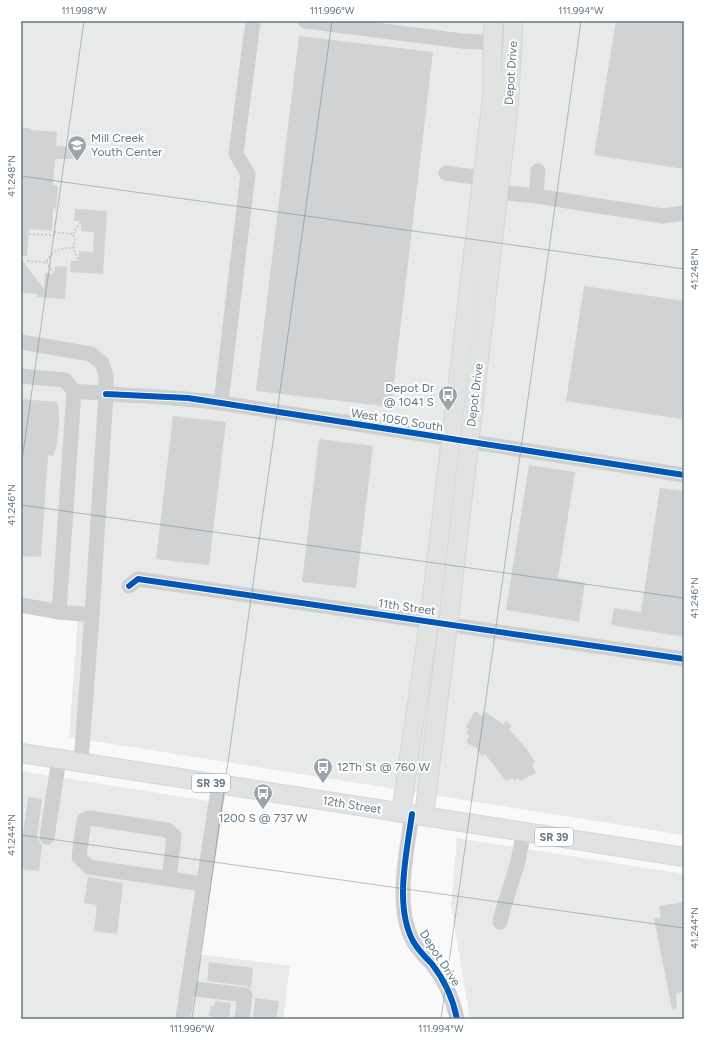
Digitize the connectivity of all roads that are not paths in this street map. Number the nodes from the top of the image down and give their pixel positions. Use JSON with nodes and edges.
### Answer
{"nodes":[{"id":1,"x":253,"y":21,"type":"edge"},
{"id":2,"x":305,"y":21,"type":"edge"},
{"id":3,"x":493,"y":21,"type":"edge"},
{"id":4,"x":513,"y":21,"type":"edge"},
{"id":5,"x":493,"y":43,"type":"junction"},
{"id":6,"x":513,"y":44,"type":"junction"},
{"id":7,"x":538,"y":171,"type":"dead end"},
{"id":8,"x":446,"y":173,"type":"dead end"},
{"id":9,"x":482,"y":184,"type":"junction"},
{"id":10,"x":499,"y":192,"type":"junction"},
{"id":11,"x":536,"y":196,"type":"junction"},
{"id":12,"x":684,"y":213,"type":"edge"},
{"id":13,"x":21,"y":342,"type":"edge"},
{"id":14,"x":21,"y":376,"type":"edge"},
{"id":15,"x":74,"y":391,"type":"junction"},
{"id":16,"x":106,"y":394,"type":"junction"},
{"id":17,"x":221,"y":403,"type":"junction"},
{"id":18,"x":451,"y":440,"type":"junction"},
{"id":19,"x":470,"y":442,"type":"junction"},
{"id":20,"x":684,"y":475,"type":"edge"},
{"id":21,"x":129,"y":586,"type":"dead end"},
{"id":22,"x":21,"y":605,"type":"edge"},
{"id":23,"x":59,"y":612,"type":"junction"},
{"id":24,"x":92,"y":615,"type":"junction"},
{"id":25,"x":429,"y":622,"type":"junction"},
{"id":26,"x":448,"y":624,"type":"junction"},
{"id":27,"x":684,"y":659,"type":"edge"},
{"id":28,"x":21,"y":753,"type":"edge"},
{"id":29,"x":59,"y":759,"type":"junction"},
{"id":30,"x":81,"y":762,"type":"junction"},
{"id":31,"x":219,"y":784,"type":"junction"},
{"id":32,"x":412,"y":814,"type":"junction"},
{"id":33,"x":524,"y":832,"type":"junction"},
{"id":34,"x":47,"y":837,"type":"dead end"},
{"id":35,"x":684,"y":857,"type":"edge"},
{"id":36,"x":169,"y":879,"type":"junction"},
{"id":37,"x":203,"y":884,"type":"junction"},
{"id":38,"x":500,"y":922,"type":"dead end"},
{"id":39,"x":188,"y":988,"type":"junction"},
{"id":40,"x":183,"y":1019,"type":"edge"},
{"id":41,"x":242,"y":1019,"type":"edge"},
{"id":42,"x":457,"y":1019,"type":"edge"}],
"edges":[{"from":1,"to":17,"type":"street"},
{"from":2,"to":5,"type":"street"},
{"from":3,"to":5,"type":"main road","name":"Depot Drive"},
{"from":4,"to":6,"type":"main road","name":"Depot Drive"},
{"from":5,"to":6,"type":"street"},
{"from":5,"to":9,"type":"main road","name":"Depot Drive"},
{"from":6,"to":10,"type":"main road","name":"Depot Drive"},
{"from":7,"to":11,"type":"street"},
{"from":8,"to":9,"type":"street"},
{"from":9,"to":10,"type":"street"},
{"from":9,"to":18,"type":"main road","name":"Depot Drive"},
{"from":10,"to":11,"type":"street"},
{"from":10,"to":19,"type":"main road","name":"Depot Drive"},
{"from":11,"to":12,"type":"street"},
{"from":13,"to":16,"type":"street"},
{"from":14,"to":15,"type":"street"},
{"from":15,"to":16,"type":"street","name":"West 1050 South"},
{"from":15,"to":23,"type":"street"},
{"from":16,"to":17,"type":"street","name":"West 1050 South"},
{"from":16,"to":24,"type":"street"},
{"from":17,"to":18,"type":"street","name":"West 1050 South"},
{"from":18,"to":19,"type":"street","name":"West 1050 South"},
{"from":18,"to":25,"type":"main road","name":"Depot Drive"},
{"from":19,"to":20,"type":"street","name":"West 1050 South"},
{"from":19,"to":26,"type":"main road","name":"Depot Drive"},
{"from":21,"to":25,"type":"street","name":"11th Street"},
{"from":22,"to":23,"type":"street"},
{"from":23,"to":24,"type":"street"},
{"from":24,"to":30,"type":"street"},
{"from":25,"to":26,"type":"street","name":"11th Street"},
{"from":25,"to":32,"type":"main road","name":"Depot Drive"},
{"from":26,"to":27,"type":"street","name":"11th Street"},
{"from":26,"to":32,"type":"main road","name":"Depot Drive"},
{"from":28,"to":29,"type":"main road","name":"12th Street","number":"SR 39"},
{"from":29,"to":30,"type":"main road","name":"12th Street","number":"SR 39"},
{"from":29,"to":34,"type":"street"},
{"from":30,"to":31,"type":"main road","name":"12th Street","number":"SR 39"},
{"from":31,"to":32,"type":"main road","name":"12th Street","number":"SR 39"},
{"from":31,"to":37,"type":"street"},
{"from":32,"to":33,"type":"main road","name":"12th Street","number":"SR 39"},
{"from":32,"to":42,"type":"street","name":"Depot Drive"},
{"from":33,"to":35,"type":"main road","name":"12th Street","number":"SR 39"},
{"from":33,"to":38,"type":"street"},
{"from":36,"to":36,"type":"street"},
{"from":36,"to":37,"type":"street"},
{"from":37,"to":39,"type":"street"},
{"from":39,"to":40,"type":"street"},
{"from":39,"to":41,"type":"street"}]}
